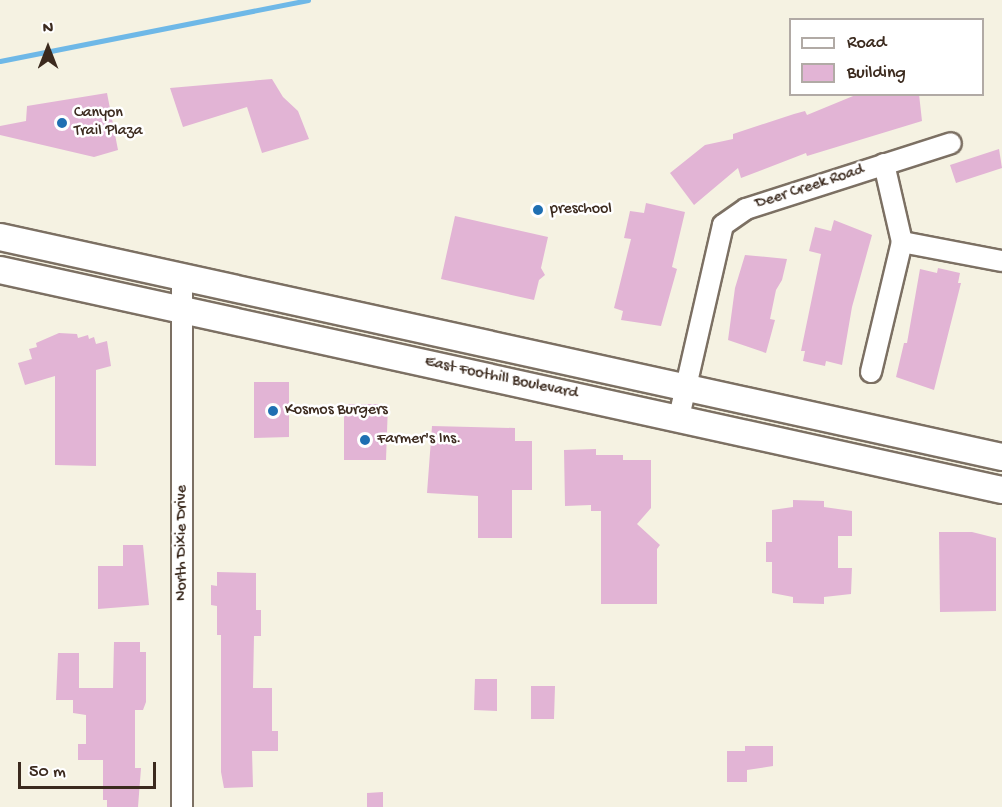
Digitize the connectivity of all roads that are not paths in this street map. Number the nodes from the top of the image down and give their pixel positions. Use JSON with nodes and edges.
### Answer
{"nodes":[{"id":1,"x":951,"y":143,"type":"dead end"},
{"id":2,"x":884,"y":164,"type":"junction"},
{"id":3,"x":0,"y":237,"type":"edge"},
{"id":4,"x":902,"y":242,"type":"junction"},
{"id":5,"x":1002,"y":261,"type":"edge"},
{"id":6,"x":0,"y":270,"type":"edge"},
{"id":7,"x":182,"y":279,"type":"junction"},
{"id":8,"x":182,"y":309,"type":"junction"},
{"id":9,"x":871,"y":372,"type":"dead end"},
{"id":10,"x":684,"y":386,"type":"junction"},
{"id":11,"x":679,"y":417,"type":"junction"},
{"id":12,"x":1002,"y":457,"type":"edge"},
{"id":13,"x":1002,"y":490,"type":"edge"},
{"id":14,"x":182,"y":807,"type":"edge"}],
"edges":[{"from":1,"to":2,"type":"street","name":"Deer Creek Road"},
{"from":2,"to":4,"type":"street"},
{"from":2,"to":10,"type":"street","name":"Deer Creek Road"},
{"from":3,"to":7,"type":"main road","name":"East Foothill Boulevard"},
{"from":4,"to":5,"type":"street"},
{"from":4,"to":9,"type":"street"},
{"from":6,"to":8,"type":"main road","name":"East Foothill Boulevard"},
{"from":7,"to":8,"type":"street","name":"North Dixie Drive"},
{"from":7,"to":10,"type":"main road","name":"East Foothill Boulevard"},
{"from":8,"to":11,"type":"main road","name":"East Foothill Boulevard"},
{"from":8,"to":14,"type":"street","name":"North Dixie Drive"},
{"from":10,"to":11,"type":"street","name":"Deer Creek Road"},
{"from":10,"to":12,"type":"main road","name":"East Foothill Boulevard"},
{"from":11,"to":13,"type":"main road","name":"East Foothill Boulevard"}]}
